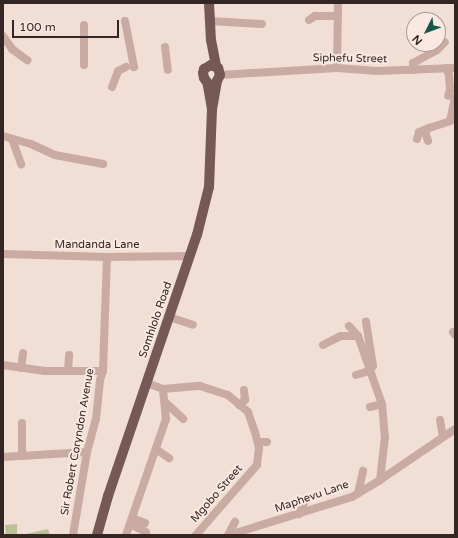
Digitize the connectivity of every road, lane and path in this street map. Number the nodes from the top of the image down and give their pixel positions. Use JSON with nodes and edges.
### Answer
{"nodes":[{"id":1,"x":208,"y":3,"type":"edge"},
{"id":2,"x":338,"y":3,"type":"edge"},
{"id":3,"x":338,"y":16,"type":"junction"},
{"id":4,"x":309,"y":20,"type":"dead end"},
{"id":5,"x":125,"y":21,"type":"dead end"},
{"id":6,"x":210,"y":21,"type":"junction"},
{"id":7,"x":262,"y":24,"type":"dead end"},
{"id":8,"x":84,"y":25,"type":"dead end"},
{"id":9,"x":3,"y":36,"type":"edge"},
{"id":10,"x":165,"y":47,"type":"dead end"},
{"id":11,"x":433,"y":52,"type":"edge"},
{"id":12,"x":455,"y":59,"type":"edge"},
{"id":13,"x":27,"y":60,"type":"dead end"},
{"id":14,"x":84,"y":64,"type":"dead end"},
{"id":15,"x":337,"y":68,"type":"junction"},
{"id":16,"x":452,"y":69,"type":"edge"},
{"id":17,"x":168,"y":70,"type":"dead end"},
{"id":18,"x":414,"y":70,"type":"junction"},
{"id":19,"x":213,"y":74,"type":"junction"},
{"id":20,"x":112,"y":87,"type":"dead end"},
{"id":21,"x":451,"y":97,"type":"edge"},
{"id":22,"x":429,"y":128,"type":"junction"},
{"id":23,"x":3,"y":136,"type":"edge"},
{"id":24,"x":417,"y":138,"type":"dead end"},
{"id":25,"x":12,"y":139,"type":"junction"},
{"id":26,"x":428,"y":141,"type":"dead end"},
{"id":27,"x":21,"y":164,"type":"dead end"},
{"id":28,"x":102,"y":164,"type":"dead end"},
{"id":29,"x":3,"y":254,"type":"edge"},
{"id":30,"x":190,"y":256,"type":"junction"},
{"id":31,"x":107,"y":257,"type":"junction"},
{"id":32,"x":169,"y":317,"type":"junction"},
{"id":33,"x":366,"y":322,"type":"dead end"},
{"id":34,"x":193,"y":325,"type":"dead end"},
{"id":35,"x":349,"y":326,"type":"dead end"},
{"id":36,"x":358,"y":336,"type":"junction"},
{"id":37,"x":323,"y":345,"type":"dead end"},
{"id":38,"x":24,"y":353,"type":"dead end"},
{"id":39,"x":69,"y":355,"type":"dead end"},
{"id":40,"x":3,"y":365,"type":"edge"},
{"id":41,"x":21,"y":368,"type":"junction"},
{"id":42,"x":68,"y":371,"type":"junction"},
{"id":43,"x":103,"y":371,"type":"junction"},
{"id":44,"x":369,"y":371,"type":"junction"},
{"id":45,"x":356,"y":376,"type":"dead end"},
{"id":46,"x":147,"y":383,"type":"junction"},
{"id":47,"x":163,"y":389,"type":"junction"},
{"id":48,"x":244,"y":390,"type":"dead end"},
{"id":49,"x":165,"y":402,"type":"junction"},
{"id":50,"x":382,"y":404,"type":"junction"},
{"id":51,"x":239,"y":405,"type":"junction"},
{"id":52,"x":370,"y":407,"type":"dead end"},
{"id":53,"x":183,"y":419,"type":"dead end"},
{"id":54,"x":440,"y":420,"type":"dead end"},
{"id":55,"x":22,"y":423,"type":"dead end"},
{"id":56,"x":455,"y":429,"type":"edge"},
{"id":57,"x":443,"y":437,"type":"junction"},
{"id":58,"x":258,"y":442,"type":"junction"},
{"id":59,"x":267,"y":442,"type":"dead end"},
{"id":60,"x":156,"y":449,"type":"junction"},
{"id":61,"x":87,"y":452,"type":"junction"},
{"id":62,"x":22,"y":456,"type":"junction"},
{"id":63,"x":3,"y":457,"type":"edge"},
{"id":64,"x":169,"y":458,"type":"dead end"},
{"id":65,"x":363,"y":471,"type":"dead end"},
{"id":66,"x":380,"y":480,"type":"junction"},
{"id":67,"x":358,"y":493,"type":"junction"},
{"id":68,"x":305,"y":501,"type":"dead end"},
{"id":69,"x":299,"y":514,"type":"junction"},
{"id":70,"x":131,"y":521,"type":"junction"},
{"id":71,"x":235,"y":522,"type":"dead end"},
{"id":72,"x":145,"y":523,"type":"dead end"},
{"id":73,"x":146,"y":532,"type":"dead end"},
{"id":74,"x":200,"y":534,"type":"edge"},
{"id":75,"x":73,"y":535,"type":"edge"},
{"id":76,"x":97,"y":535,"type":"edge"},
{"id":77,"x":126,"y":535,"type":"edge"},
{"id":78,"x":228,"y":535,"type":"edge"}],
"edges":[{"from":1,"to":6,"type":"main road","name":"Somhlolo Road"},
{"from":2,"to":3,"type":"street"},
{"from":3,"to":4,"type":"street"},
{"from":3,"to":15,"type":"street"},
{"from":5,"to":20,"type":"street"},
{"from":6,"to":7,"type":"street"},
{"from":6,"to":19,"type":"main road","name":"Somhlolo Road"},
{"from":8,"to":14,"type":"street"},
{"from":9,"to":13,"type":"street"},
{"from":10,"to":17,"type":"street"},
{"from":11,"to":18,"type":"street"},
{"from":12,"to":16,"type":"street"},
{"from":15,"to":18,"type":"street","name":"Siphefu Street"},
{"from":15,"to":19,"type":"street","name":"Siphefu Street"},
{"from":16,"to":18,"type":"street","name":"Siphefu Street"},
{"from":16,"to":21,"type":"street"},
{"from":19,"to":30,"type":"main road","name":"Somhlolo Road"},
{"from":21,"to":22,"type":"street"},
{"from":22,"to":24,"type":"street"},
{"from":22,"to":26,"type":"street"},
{"from":23,"to":25,"type":"street"},
{"from":25,"to":27,"type":"street"},
{"from":25,"to":28,"type":"street"},
{"from":29,"to":31,"type":"street","name":"Mandanda Lane"},
{"from":30,"to":31,"type":"street","name":"Mandanda Lane"},
{"from":30,"to":32,"type":"main road","name":"Somhlolo Road"},
{"from":31,"to":43,"type":"street","name":"Sir Robert Coryndon Avenue"},
{"from":32,"to":34,"type":"street"},
{"from":32,"to":46,"type":"main road","name":"Somhlolo Road"},
{"from":33,"to":44,"type":"street"},
{"from":35,"to":36,"type":"street"},
{"from":36,"to":37,"type":"street"},
{"from":36,"to":44,"type":"street"},
{"from":38,"to":41,"type":"street"},
{"from":39,"to":42,"type":"street"},
{"from":40,"to":41,"type":"street"},
{"from":41,"to":42,"type":"street"},
{"from":42,"to":43,"type":"street"},
{"from":43,"to":61,"type":"street","name":"Sir Robert Coryndon Avenue"},
{"from":44,"to":45,"type":"street"},
{"from":44,"to":50,"type":"street"},
{"from":46,"to":47,"type":"street","name":"Mgobo Street"},
{"from":46,"to":76,"type":"main road","name":"Somhlolo Road"},
{"from":47,"to":49,"type":"street"},
{"from":47,"to":51,"type":"street","name":"Mgobo Street"},
{"from":48,"to":51,"type":"street"},
{"from":49,"to":53,"type":"street"},
{"from":49,"to":60,"type":"street"},
{"from":50,"to":52,"type":"street"},
{"from":50,"to":66,"type":"street"},
{"from":51,"to":58,"type":"street","name":"Mgobo Street"},
{"from":54,"to":57,"type":"street"},
{"from":55,"to":62,"type":"street"},
{"from":56,"to":57,"type":"street","name":"Maphevu Lane"},
{"from":57,"to":66,"type":"street","name":"Maphevu Lane"},
{"from":58,"to":59,"type":"street"},
{"from":58,"to":74,"type":"street","name":"Mgobo Street"},
{"from":60,"to":64,"type":"street"},
{"from":60,"to":70,"type":"street"},
{"from":61,"to":62,"type":"street"},
{"from":61,"to":75,"type":"street","name":"Sir Robert Coryndon Avenue"},
{"from":62,"to":63,"type":"street"},
{"from":65,"to":67,"type":"street"},
{"from":66,"to":67,"type":"street","name":"Maphevu Lane"},
{"from":67,"to":69,"type":"street","name":"Maphevu Lane"},
{"from":68,"to":69,"type":"street"},
{"from":69,"to":78,"type":"street","name":"Maphevu Lane"},
{"from":70,"to":72,"type":"street"},
{"from":70,"to":73,"type":"street"},
{"from":70,"to":77,"type":"street"},
{"from":71,"to":78,"type":"street"}]}
